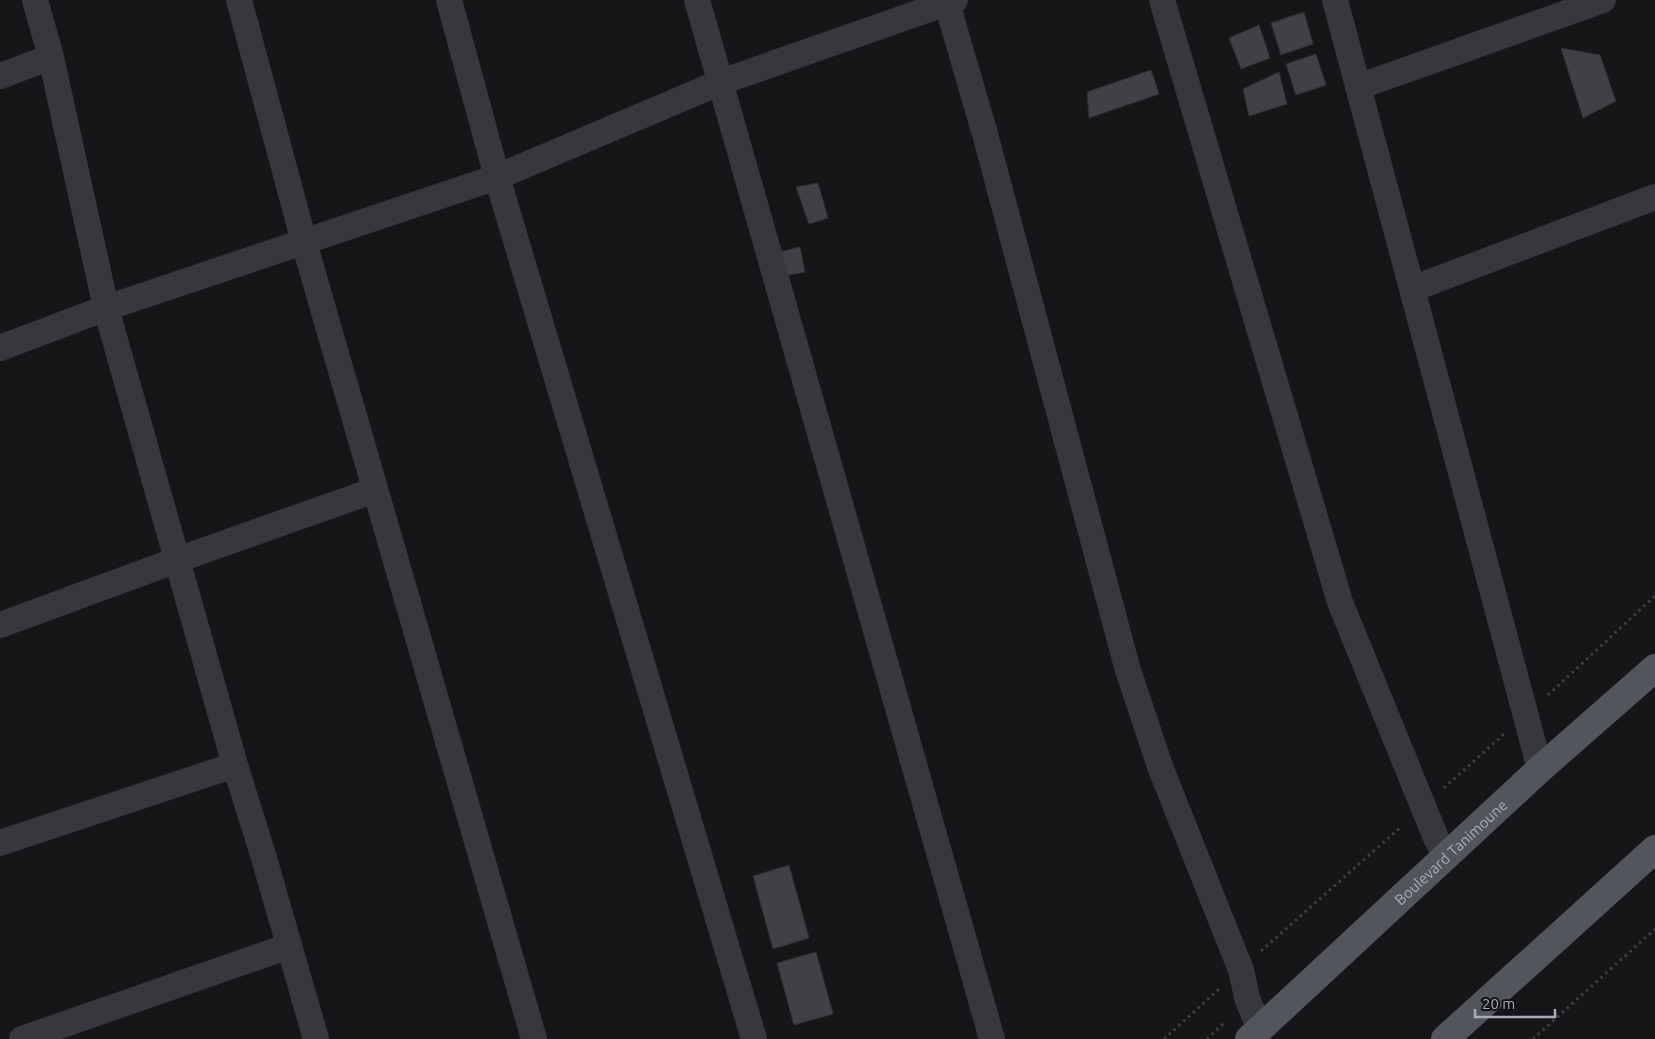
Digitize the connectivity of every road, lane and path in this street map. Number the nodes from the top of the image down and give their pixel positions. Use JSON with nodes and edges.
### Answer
{"nodes":[{"id":1,"x":35,"y":0,"type":"edge"},
{"id":2,"x":238,"y":0,"type":"edge"},
{"id":3,"x":449,"y":0,"type":"edge"},
{"id":4,"x":697,"y":0,"type":"edge"},
{"id":5,"x":1162,"y":0,"type":"edge"},
{"id":6,"x":1335,"y":0,"type":"edge"},
{"id":7,"x":1602,"y":0,"type":"edge"},
{"id":8,"x":949,"y":1,"type":"edge"},
{"id":9,"x":51,"y":57,"type":"junction"},
{"id":10,"x":0,"y":76,"type":"edge"},
{"id":11,"x":721,"y":82,"type":"junction"},
{"id":12,"x":1358,"y":87,"type":"junction"},
{"id":13,"x":497,"y":177,"type":"junction"},
{"id":14,"x":1655,"y":197,"type":"edge"},
{"id":15,"x":304,"y":242,"type":"junction"},
{"id":16,"x":1412,"y":289,"type":"junction"},
{"id":17,"x":106,"y":308,"type":"junction"},
{"id":18,"x":0,"y":348,"type":"edge"},
{"id":19,"x":375,"y":490,"type":"junction"},
{"id":20,"x":177,"y":560,"type":"junction"},
{"id":21,"x":0,"y":625,"type":"edge"},
{"id":22,"x":1655,"y":668,"type":"edge"},
{"id":23,"x":234,"y":765,"type":"junction"},
{"id":24,"x":1540,"y":769,"type":"junction"},
{"id":25,"x":0,"y":843,"type":"edge"},
{"id":26,"x":1655,"y":849,"type":"edge"},
{"id":27,"x":1446,"y":857,"type":"junction"},
{"id":28,"x":1655,"y":929,"type":"edge"},
{"id":29,"x":289,"y":946,"type":"junction"},
{"id":30,"x":1254,"y":1034,"type":"edge"},
{"id":31,"x":22,"y":1039,"type":"edge"},
{"id":32,"x":316,"y":1039,"type":"edge"},
{"id":33,"x":534,"y":1039,"type":"edge"},
{"id":34,"x":754,"y":1039,"type":"edge"},
{"id":35,"x":992,"y":1039,"type":"edge"},
{"id":36,"x":1445,"y":1039,"type":"edge"},
{"id":37,"x":1533,"y":1039,"type":"edge"}],
"edges":[{"from":1,"to":9,"type":"street"},
{"from":2,"to":15,"type":"street"},
{"from":3,"to":13,"type":"street"},
{"from":4,"to":11,"type":"street"},
{"from":5,"to":27,"type":"street"},
{"from":6,"to":12,"type":"street"},
{"from":7,"to":12,"type":"street"},
{"from":8,"to":11,"type":"street"},
{"from":8,"to":30,"type":"street"},
{"from":9,"to":10,"type":"street"},
{"from":9,"to":17,"type":"street"},
{"from":11,"to":13,"type":"street"},
{"from":11,"to":35,"type":"street"},
{"from":12,"to":16,"type":"street"},
{"from":13,"to":15,"type":"street"},
{"from":13,"to":34,"type":"street"},
{"from":14,"to":16,"type":"street"},
{"from":15,"to":17,"type":"street"},
{"from":15,"to":19,"type":"street"},
{"from":16,"to":24,"type":"street"},
{"from":17,"to":18,"type":"street"},
{"from":17,"to":20,"type":"street"},
{"from":19,"to":20,"type":"street"},
{"from":19,"to":33,"type":"street"},
{"from":20,"to":21,"type":"street"},
{"from":20,"to":23,"type":"street"},
{"from":22,"to":24,"type":"main road","name":"Boulevard Tanimoune"},
{"from":23,"to":25,"type":"street"},
{"from":23,"to":29,"type":"street"},
{"from":24,"to":27,"type":"main road","name":"Boulevard Tanimoune"},
{"from":26,"to":36,"type":"main road"},
{"from":27,"to":30,"type":"main road","name":"Boulevard Tanimoune"},
{"from":28,"to":37,"type":"path"},
{"from":29,"to":31,"type":"street"},
{"from":29,"to":32,"type":"street"}]}
